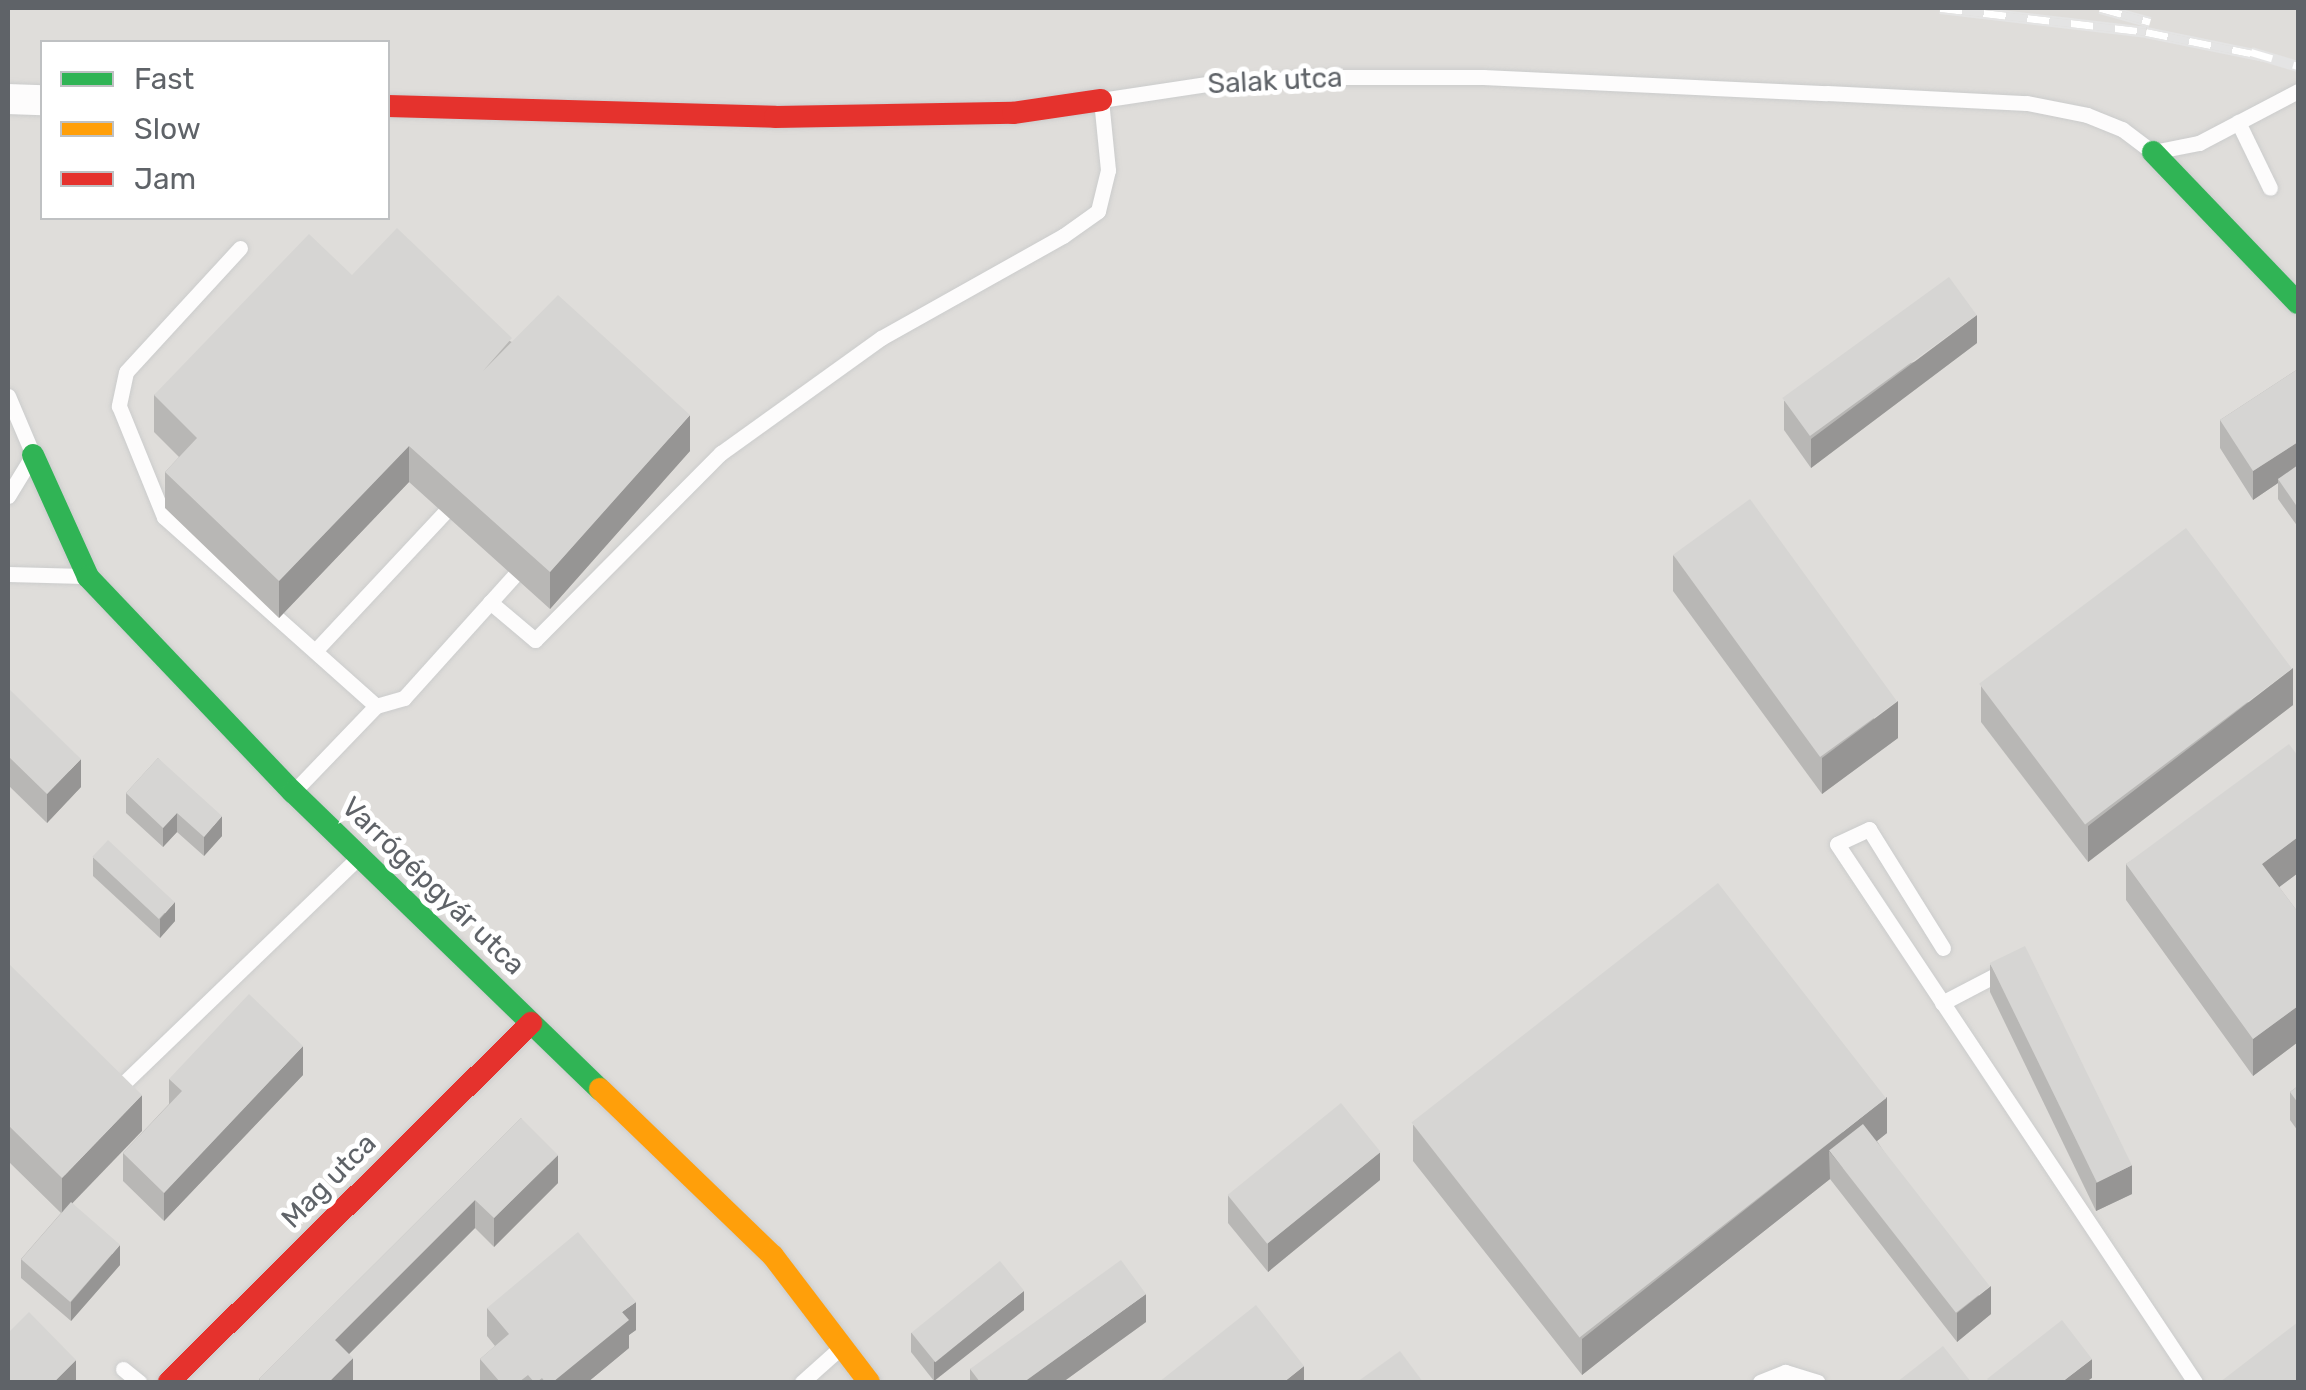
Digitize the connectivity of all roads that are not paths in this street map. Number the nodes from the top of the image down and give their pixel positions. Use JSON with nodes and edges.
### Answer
{"nodes":[{"id":1,"x":2298,"y":91,"type":"edge"},
{"id":2,"x":8,"y":100,"type":"edge"},
{"id":3,"x":40,"y":100,"type":"edge"},
{"id":4,"x":1101,"y":100,"type":"junction"},
{"id":5,"x":390,"y":106,"type":"edge"},
{"id":6,"x":2238,"y":122,"type":"junction"},
{"id":7,"x":2153,"y":152,"type":"junction"},
{"id":8,"x":2270,"y":188,"type":"dead end"},
{"id":9,"x":240,"y":248,"type":"dead end"},
{"id":10,"x":2298,"y":303,"type":"edge"},
{"id":11,"x":8,"y":396,"type":"edge"},
{"id":12,"x":33,"y":455,"type":"junction"},
{"id":13,"x":8,"y":496,"type":"edge"},
{"id":14,"x":444,"y":513,"type":"edge"},
{"id":15,"x":8,"y":574,"type":"edge"},
{"id":16,"x":88,"y":576,"type":"junction"},
{"id":17,"x":514,"y":576,"type":"edge"},
{"id":18,"x":490,"y":602,"type":"junction"},
{"id":19,"x":315,"y":651,"type":"junction"},
{"id":20,"x":376,"y":706,"type":"junction"},
{"id":21,"x":293,"y":792,"type":"junction"},
{"id":22,"x":360,"y":856,"type":"junction"},
{"id":23,"x":1942,"y":948,"type":"dead end"},
{"id":24,"x":2016,"y":964,"type":"edge"},
{"id":25,"x":1942,"y":1003,"type":"junction"},
{"id":26,"x":531,"y":1023,"type":"junction"},
{"id":27,"x":126,"y":1081,"type":"edge"},
{"id":28,"x":842,"y":1346,"type":"junction"},
{"id":29,"x":123,"y":1370,"type":"dead end"},
{"id":30,"x":139,"y":1382,"type":"edge"},
{"id":31,"x":169,"y":1382,"type":"edge"},
{"id":32,"x":802,"y":1382,"type":"edge"},
{"id":33,"x":868,"y":1382,"type":"edge"},
{"id":34,"x":1760,"y":1382,"type":"edge"},
{"id":35,"x":1817,"y":1382,"type":"edge"},
{"id":36,"x":2195,"y":1382,"type":"edge"}],
"edges":[{"from":1,"to":6,"type":"lane"},
{"from":2,"to":3,"type":"street"},
{"from":4,"to":5,"type":"street","name":"Salak utca"},
{"from":4,"to":7,"type":"lane","name":"Salak utca"},
{"from":4,"to":18,"type":"lane"},
{"from":6,"to":7,"type":"lane"},
{"from":6,"to":8,"type":"lane"},
{"from":7,"to":10,"type":"street"},
{"from":9,"to":19,"type":"lane"},
{"from":11,"to":12,"type":"lane","name":"Varrógépgyár utca"},
{"from":12,"to":13,"type":"lane"},
{"from":12,"to":16,"type":"street","name":"Varrógépgyár utca"},
{"from":14,"to":19,"type":"lane"},
{"from":15,"to":16,"type":"lane"},
{"from":16,"to":21,"type":"street","name":"Varrógépgyár utca"},
{"from":17,"to":18,"type":"lane"},
{"from":18,"to":20,"type":"lane"},
{"from":19,"to":20,"type":"lane"},
{"from":20,"to":21,"type":"lane"},
{"from":21,"to":22,"type":"street","name":"Varrógépgyár utca"},
{"from":22,"to":26,"type":"street","name":"Varrógépgyár utca"},
{"from":22,"to":27,"type":"lane"},
{"from":23,"to":25,"type":"lane"},
{"from":24,"to":25,"type":"lane"},
{"from":25,"to":36,"type":"lane"},
{"from":26,"to":28,"type":"street","name":"Varrógépgyár utca"},
{"from":26,"to":31,"type":"street","name":"Mag utca"},
{"from":28,"to":32,"type":"lane"},
{"from":28,"to":33,"type":"street","name":"Varrógépgyár utca"},
{"from":29,"to":30,"type":"lane"},
{"from":34,"to":35,"type":"lane"}]}
